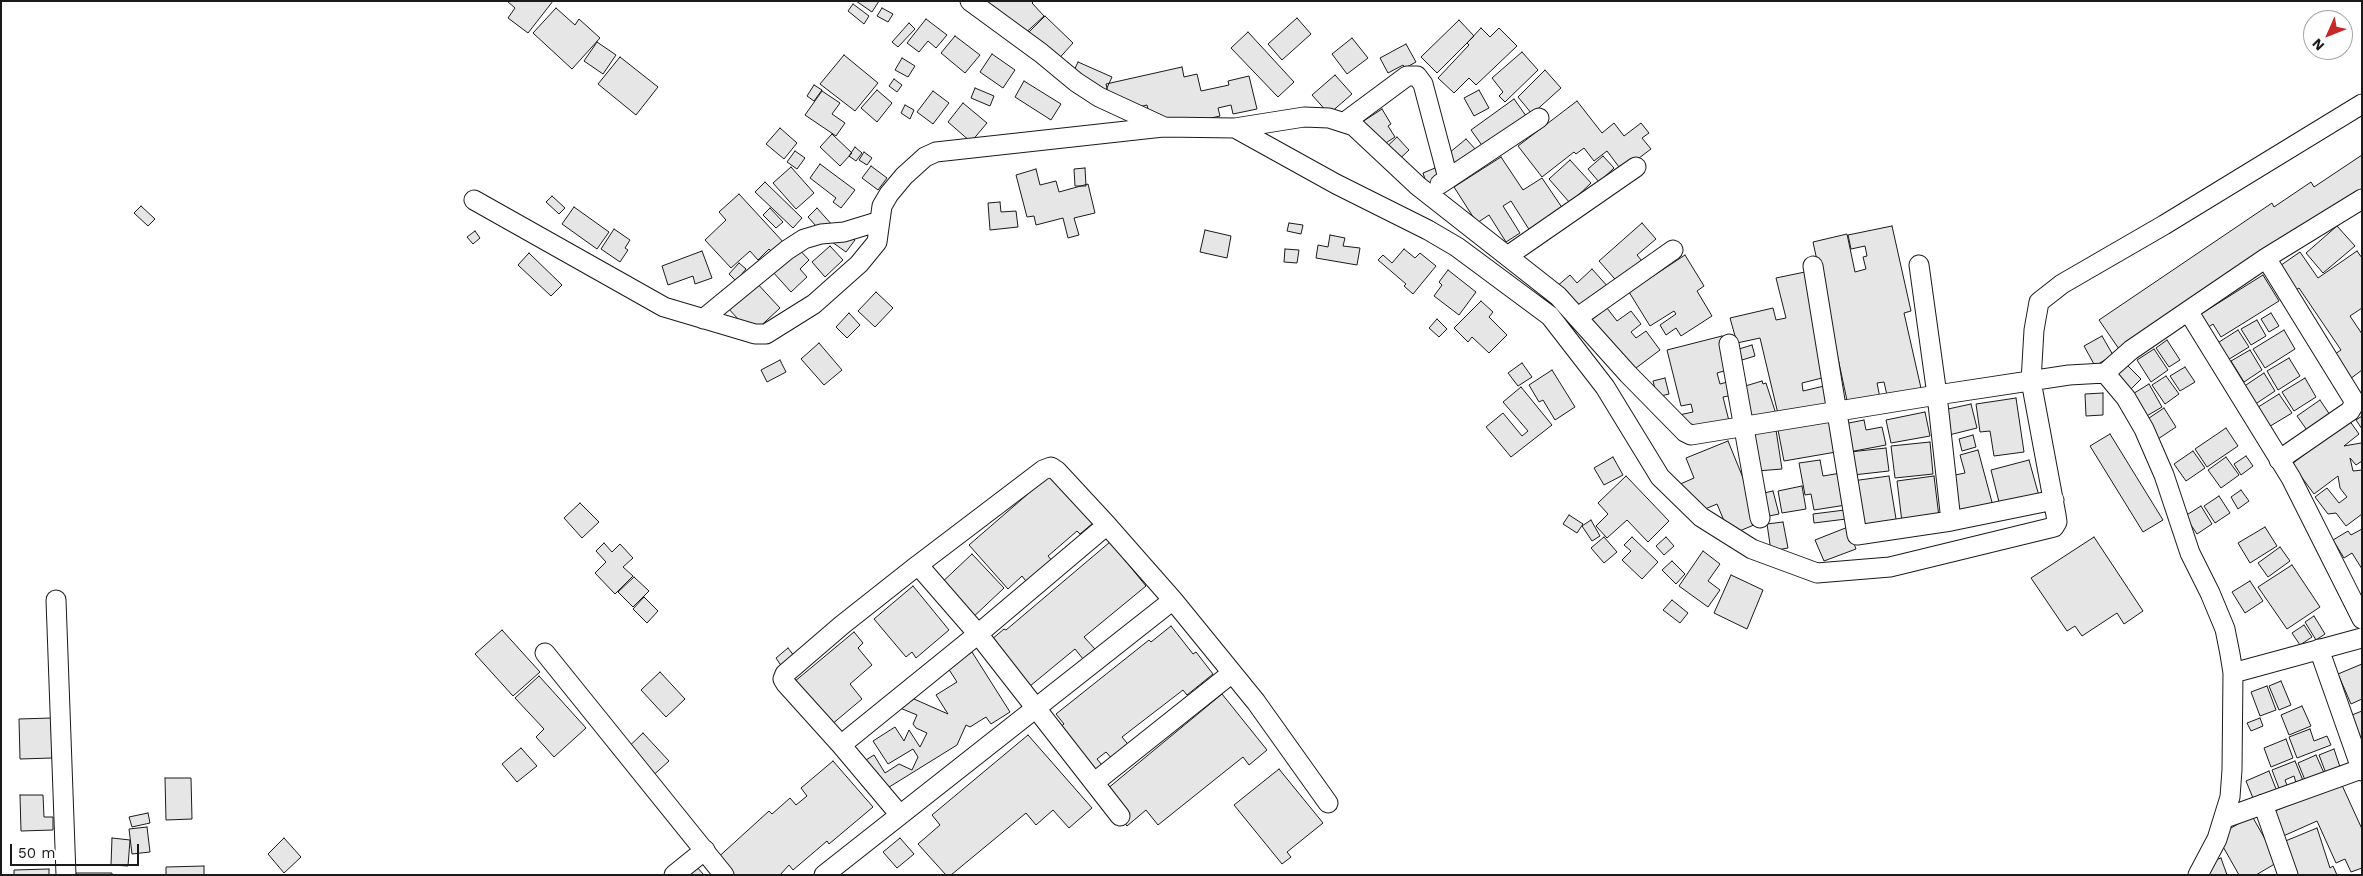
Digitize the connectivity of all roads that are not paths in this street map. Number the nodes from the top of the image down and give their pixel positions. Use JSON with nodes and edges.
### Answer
{"nodes":[{"id":1,"x":970,"y":1,"type":"edge"},
{"id":2,"x":2362,"y":104,"type":"edge"},
{"id":3,"x":1539,"y":118,"type":"dead end"},
{"id":4,"x":1345,"y":122,"type":"junction"},
{"id":5,"x":1164,"y":127,"type":"junction"},
{"id":6,"x":1235,"y":128,"type":"junction"},
{"id":7,"x":1636,"y":167,"type":"dead end"},
{"id":8,"x":1448,"y":178,"type":"junction"},
{"id":9,"x":1426,"y":193,"type":"junction"},
{"id":10,"x":474,"y":200,"type":"dead end"},
{"id":11,"x":2360,"y":204,"type":"edge"},
{"id":12,"x":880,"y":221,"type":"junction"},
{"id":13,"x":1673,"y":250,"type":"dead end"},
{"id":14,"x":1509,"y":256,"type":"junction"},
{"id":15,"x":2266,"y":258,"type":"junction"},
{"id":16,"x":1919,"y":264,"type":"dead end"},
{"id":17,"x":1813,"y":266,"type":"dead end"},
{"id":18,"x":2188,"y":311,"type":"junction"},
{"id":19,"x":1578,"y":317,"type":"junction"},
{"id":20,"x":703,"y":319,"type":"junction"},
{"id":21,"x":1729,"y":344,"type":"dead end"},
{"id":22,"x":2105,"y":372,"type":"junction"},
{"id":23,"x":2031,"y":381,"type":"junction"},
{"id":24,"x":1938,"y":395,"type":"junction"},
{"id":25,"x":1837,"y":411,"type":"junction"},
{"id":26,"x":1744,"y":427,"type":"junction"},
{"id":27,"x":2279,"y":460,"type":"junction"},
{"id":28,"x":2054,"y":500,"type":"junction"},
{"id":29,"x":1760,"y":518,"type":"dead end"},
{"id":30,"x":1951,"y":521,"type":"junction"},
{"id":31,"x":1107,"y":525,"type":"junction"},
{"id":32,"x":918,"y":565,"type":"junction"},
{"id":33,"x":56,"y":600,"type":"dead end"},
{"id":34,"x":1173,"y":600,"type":"junction"},
{"id":35,"x":2362,"y":619,"type":"edge"},
{"id":36,"x":978,"y":634,"type":"junction"},
{"id":37,"x":2362,"y":638,"type":"edge"},
{"id":38,"x":2320,"y":649,"type":"junction"},
{"id":39,"x":545,"y":653,"type":"dead end"},
{"id":40,"x":1232,"y":673,"type":"junction"},
{"id":41,"x":2233,"y":674,"type":"junction"},
{"id":42,"x":1036,"y":707,"type":"junction"},
{"id":43,"x":841,"y":745,"type":"junction"},
{"id":44,"x":2361,"y":770,"type":"edge"},
{"id":45,"x":1095,"y":782,"type":"junction"},
{"id":46,"x":1328,"y":803,"type":"dead end"},
{"id":47,"x":2263,"y":804,"type":"junction"},
{"id":48,"x":900,"y":815,"type":"junction"},
{"id":49,"x":1120,"y":816,"type":"dead end"},
{"id":50,"x":2225,"y":818,"type":"junction"},
{"id":51,"x":705,"y":850,"type":"junction"},
{"id":52,"x":66,"y":875,"type":"edge"},
{"id":53,"x":674,"y":875,"type":"edge"},
{"id":54,"x":724,"y":875,"type":"edge"},
{"id":55,"x":824,"y":875,"type":"edge"},
{"id":56,"x":2198,"y":875,"type":"edge"},
{"id":57,"x":2288,"y":875,"type":"edge"}],
"edges":[{"from":1,"to":5,"type":"street"},
{"from":2,"to":23,"type":"street"},
{"from":3,"to":8,"type":"street"},
{"from":4,"to":6,"type":"street"},
{"from":4,"to":8,"type":"street"},
{"from":4,"to":9,"type":"street"},
{"from":5,"to":6,"type":"street"},
{"from":5,"to":12,"type":"street"},
{"from":6,"to":28,"type":"street"},
{"from":7,"to":14,"type":"street"},
{"from":8,"to":9,"type":"street"},
{"from":9,"to":14,"type":"street"},
{"from":10,"to":20,"type":"street"},
{"from":11,"to":15,"type":"street"},
{"from":12,"to":20,"type":"street"},
{"from":12,"to":20,"type":"street"},
{"from":13,"to":19,"type":"street"},
{"from":14,"to":19,"type":"street"},
{"from":15,"to":18,"type":"street"},
{"from":15,"to":27,"type":"street"},
{"from":16,"to":24,"type":"street"},
{"from":17,"to":25,"type":"street"},
{"from":18,"to":22,"type":"street"},
{"from":18,"to":27,"type":"street"},
{"from":19,"to":26,"type":"street"},
{"from":21,"to":26,"type":"street"},
{"from":22,"to":23,"type":"street"},
{"from":22,"to":41,"type":"street"},
{"from":23,"to":24,"type":"street"},
{"from":23,"to":28,"type":"street"},
{"from":24,"to":25,"type":"street"},
{"from":24,"to":30,"type":"street"},
{"from":25,"to":26,"type":"street"},
{"from":25,"to":30,"type":"street"},
{"from":26,"to":29,"type":"street"},
{"from":27,"to":35,"type":"street"},
{"from":28,"to":30,"type":"street"},
{"from":31,"to":32,"type":"street"},
{"from":31,"to":34,"type":"street"},
{"from":31,"to":36,"type":"street"},
{"from":32,"to":36,"type":"street"},
{"from":32,"to":43,"type":"street"},
{"from":33,"to":52,"type":"street"},
{"from":34,"to":40,"type":"street"},
{"from":34,"to":42,"type":"street"},
{"from":36,"to":42,"type":"street"},
{"from":36,"to":43,"type":"street"},
{"from":37,"to":38,"type":"street"},
{"from":38,"to":41,"type":"street"},
{"from":38,"to":44,"type":"street"},
{"from":39,"to":51,"type":"street"},
{"from":40,"to":45,"type":"street"},
{"from":40,"to":46,"type":"street"},
{"from":41,"to":50,"type":"street"},
{"from":42,"to":45,"type":"street"},
{"from":42,"to":48,"type":"street"},
{"from":43,"to":48,"type":"street"},
{"from":44,"to":47,"type":"street"},
{"from":45,"to":49,"type":"street"},
{"from":47,"to":50,"type":"street"},
{"from":47,"to":57,"type":"street"},
{"from":48,"to":55,"type":"street"},
{"from":50,"to":56,"type":"street"},
{"from":51,"to":53,"type":"street"},
{"from":51,"to":54,"type":"street"}]}
